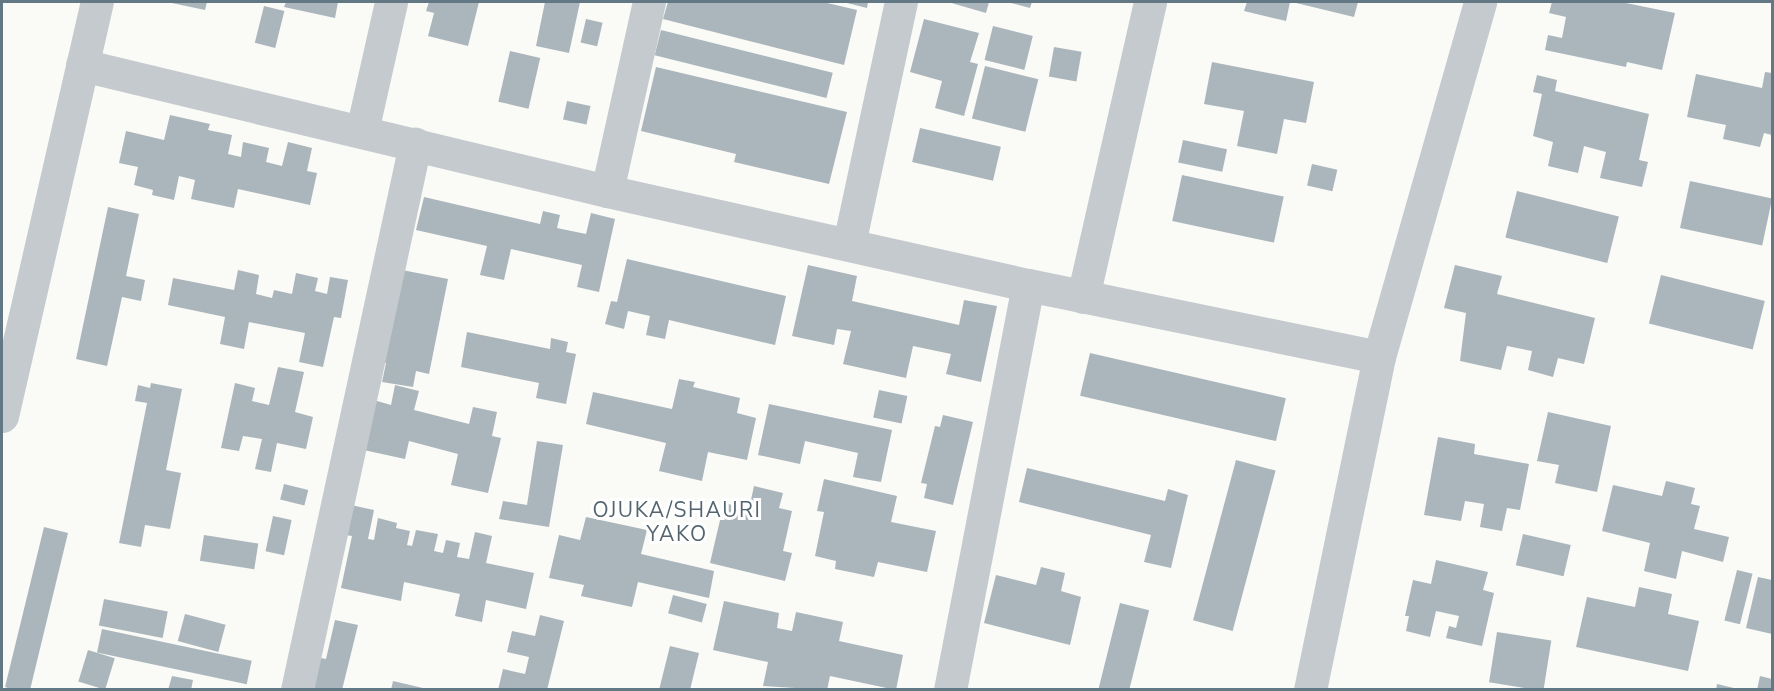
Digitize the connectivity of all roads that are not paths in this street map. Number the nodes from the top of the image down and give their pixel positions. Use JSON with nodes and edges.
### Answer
{"nodes":[{"id":1,"x":97,"y":2,"type":"edge"},
{"id":2,"x":391,"y":2,"type":"edge"},
{"id":3,"x":649,"y":2,"type":"edge"},
{"id":4,"x":901,"y":2,"type":"edge"},
{"id":5,"x":1150,"y":2,"type":"edge"},
{"id":6,"x":1480,"y":2,"type":"edge"},
{"id":7,"x":82,"y":65,"type":"junction"},
{"id":8,"x":362,"y":131,"type":"junction"},
{"id":9,"x":415,"y":144,"type":"junction"},
{"id":10,"x":607,"y":191,"type":"junction"},
{"id":11,"x":849,"y":244,"type":"junction"},
{"id":12,"x":1028,"y":285,"type":"junction"},
{"id":13,"x":1083,"y":297,"type":"junction"},
{"id":14,"x":1379,"y":357,"type":"junction"},
{"id":15,"x":2,"y":416,"type":"edge"},
{"id":16,"x":297,"y":690,"type":"edge"},
{"id":17,"x":950,"y":690,"type":"edge"},
{"id":18,"x":1310,"y":690,"type":"edge"}],
"edges":[{"from":1,"to":7,"type":"street"},
{"from":2,"to":8,"type":"street"},
{"from":3,"to":10,"type":"street"},
{"from":4,"to":11,"type":"street"},
{"from":5,"to":13,"type":"street"},
{"from":6,"to":14,"type":"street"},
{"from":7,"to":8,"type":"street"},
{"from":7,"to":15,"type":"street"},
{"from":8,"to":9,"type":"street"},
{"from":9,"to":10,"type":"street"},
{"from":9,"to":16,"type":"street"},
{"from":10,"to":11,"type":"street"},
{"from":11,"to":12,"type":"street"},
{"from":12,"to":13,"type":"street"},
{"from":12,"to":17,"type":"street"},
{"from":13,"to":14,"type":"street"},
{"from":14,"to":18,"type":"street"}]}
